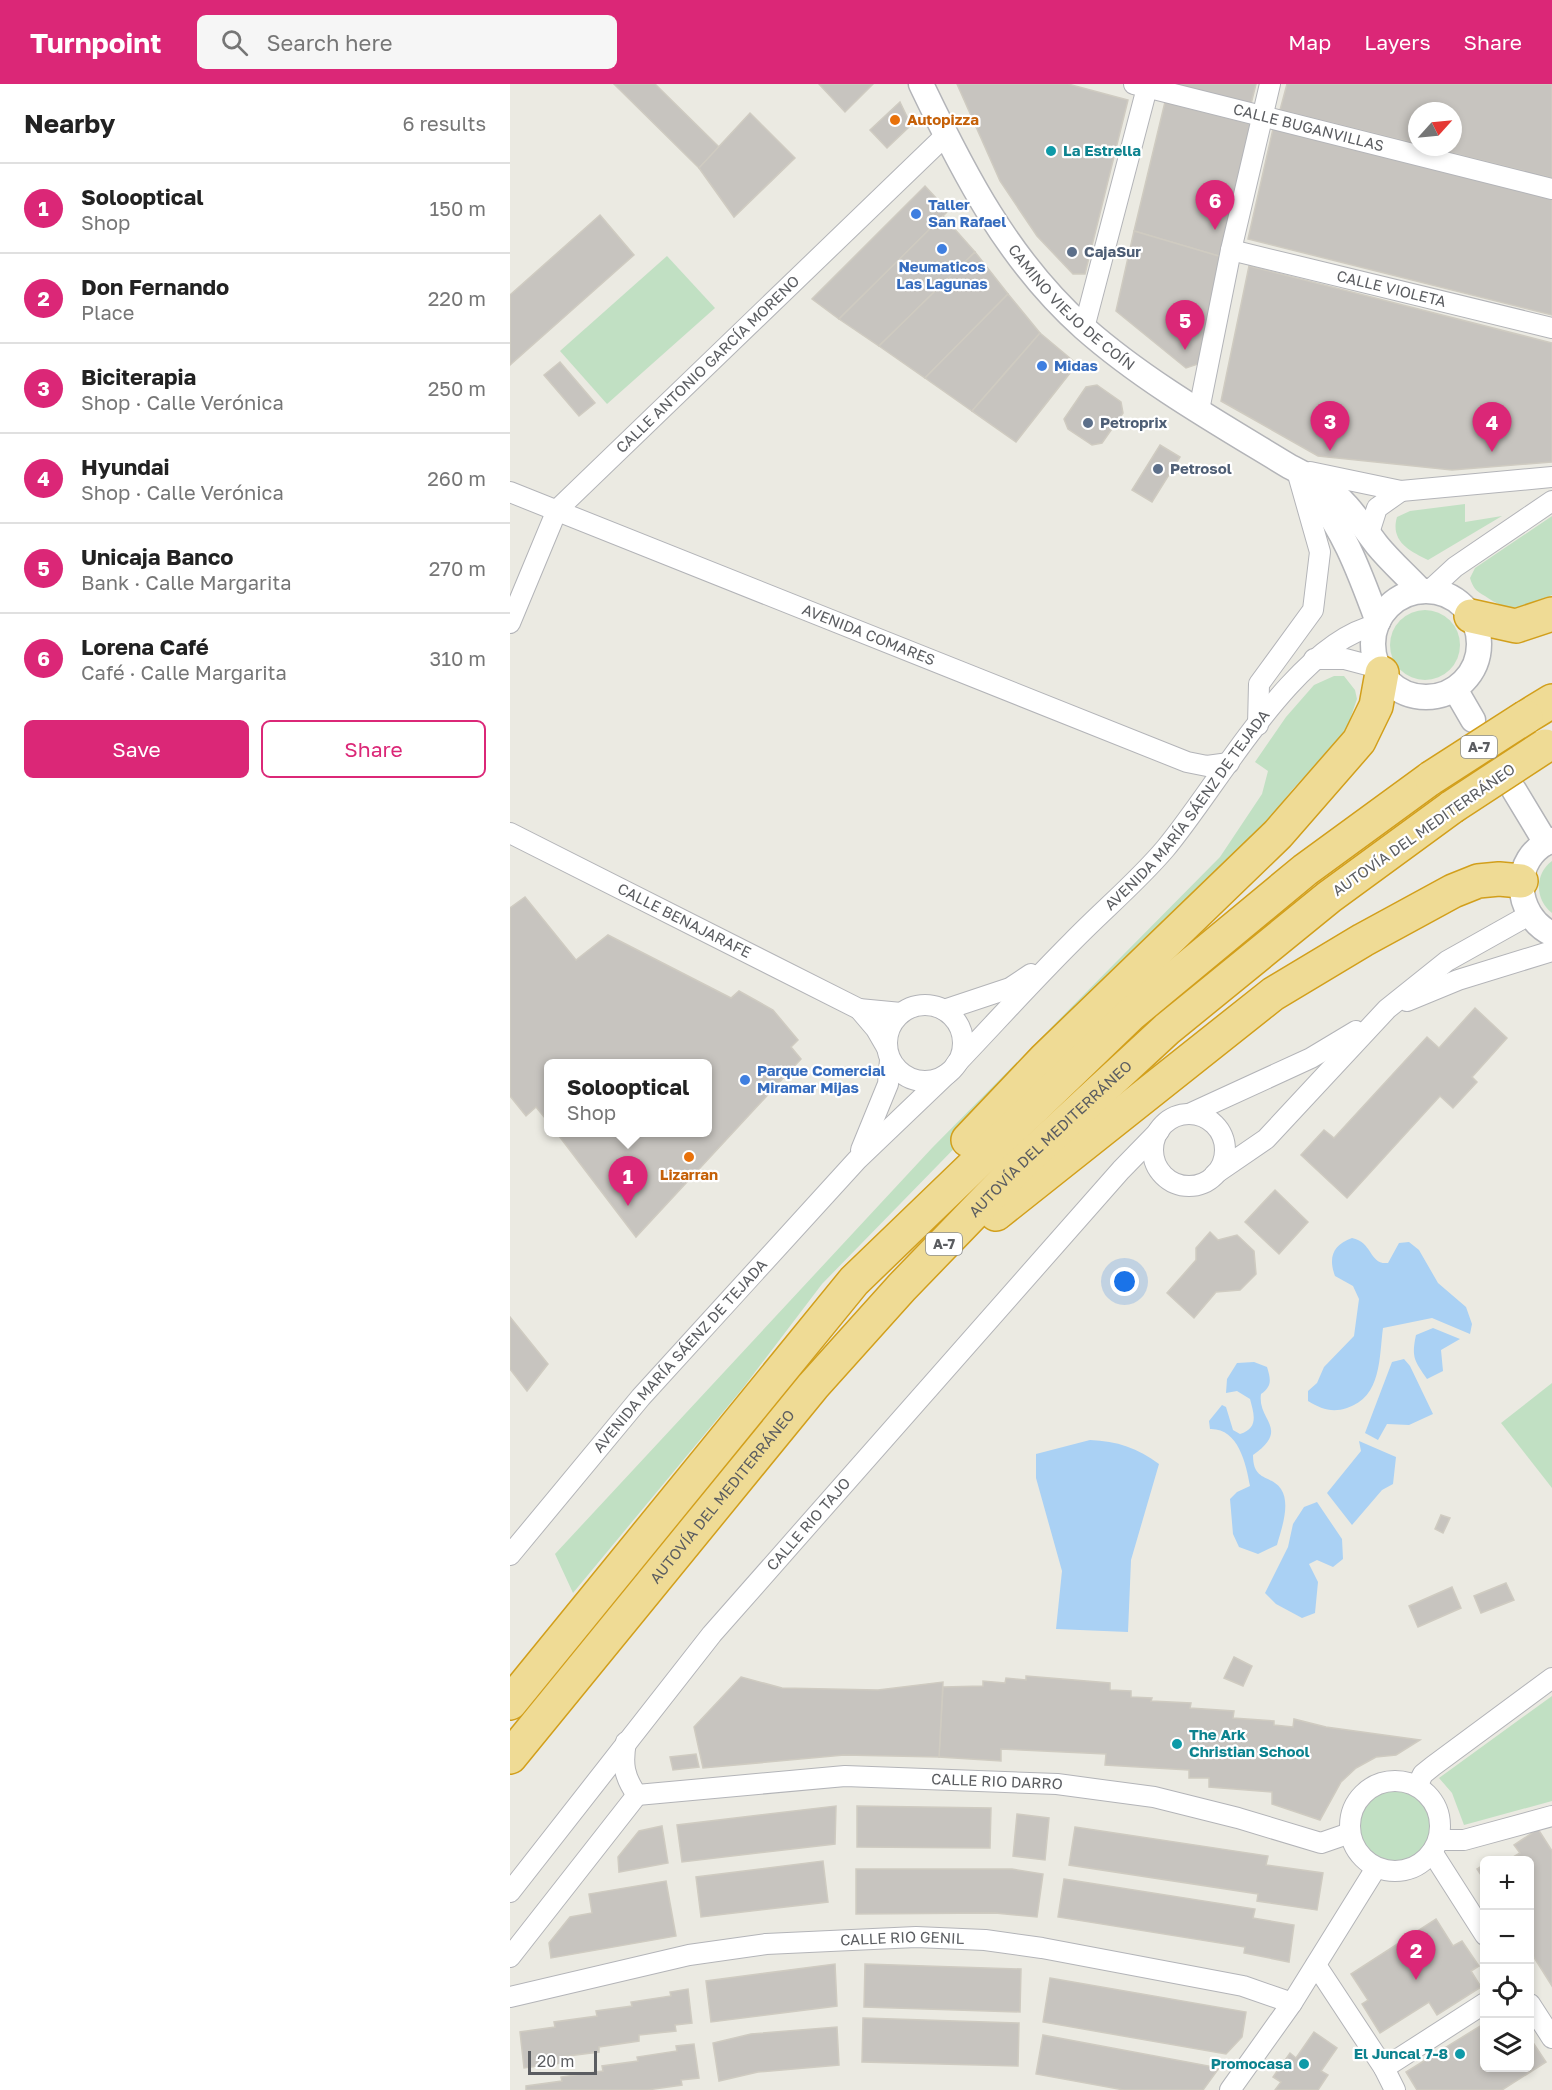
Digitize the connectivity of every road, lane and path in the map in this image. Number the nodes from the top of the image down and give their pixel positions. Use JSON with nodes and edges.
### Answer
{"nodes":[{"id":1,"x":921,"y":84,"type":"edge"},
{"id":2,"x":1270,"y":84,"type":"edge"},
{"id":3,"x":1143,"y":85,"type":"edge"},
{"id":4,"x":1261,"y":116,"type":"junction"},
{"id":5,"x":945,"y":135,"type":"junction"},
{"id":6,"x":1552,"y":189,"type":"edge"},
{"id":7,"x":1231,"y":250,"type":"junction"},
{"id":8,"x":1084,"y":328,"type":"junction"},
{"id":9,"x":1552,"y":328,"type":"edge"},
{"id":10,"x":1199,"y":410,"type":"junction"},
{"id":11,"x":1294,"y":471,"type":"junction"},
{"id":12,"x":1552,"y":477,"type":"edge"},
{"id":13,"x":1401,"y":491,"type":"junction"},
{"id":14,"x":510,"y":492,"type":"edge"},
{"id":15,"x":1552,"y":501,"type":"edge"},
{"id":16,"x":557,"y":510,"type":"junction"},
{"id":17,"x":1369,"y":533,"type":"junction"},
{"id":18,"x":1425,"y":591,"type":"junction"},
{"id":19,"x":1552,"y":614,"type":"edge"},
{"id":20,"x":1471,"y":616,"type":"junction"},
{"id":21,"x":510,"y":623,"type":"edge"},
{"id":22,"x":1377,"y":624,"type":"junction"},
{"id":23,"x":1314,"y":659,"type":"junction"},
{"id":24,"x":1380,"y":671,"type":"junction"},
{"id":25,"x":1455,"y":689,"type":"junction"},
{"id":26,"x":1539,"y":709,"type":"edge"},
{"id":27,"x":1473,"y":720,"type":"dead end"},
{"id":28,"x":1258,"y":725,"type":"junction"},
{"id":29,"x":1549,"y":744,"type":"edge"},
{"id":30,"x":1229,"y":763,"type":"junction"},
{"id":31,"x":1514,"y":790,"type":"dead end"},
{"id":32,"x":510,"y":833,"type":"edge"},
{"id":33,"x":1549,"y":842,"type":"edge"},
{"id":34,"x":1521,"y":881,"type":"junction"},
{"id":35,"x":1529,"y":915,"type":"junction"},
{"id":36,"x":1552,"y":933,"type":"edge"},
{"id":37,"x":1552,"y":951,"type":"edge"},
{"id":38,"x":1056,"y":958,"type":"junction"},
{"id":39,"x":859,"y":1009,"type":"junction"},
{"id":40,"x":944,"y":1010,"type":"junction"},
{"id":41,"x":901,"y":1013,"type":"junction"},
{"id":42,"x":1381,"y":1015,"type":"junction"},
{"id":43,"x":889,"y":1054,"type":"junction"},
{"id":44,"x":952,"y":1069,"type":"junction"},
{"id":45,"x":1190,"y":1114,"type":"junction"},
{"id":46,"x":1159,"y":1131,"type":"junction"},
{"id":47,"x":857,"y":1160,"type":"junction"},
{"id":48,"x":1121,"y":1170,"type":"junction"},
{"id":49,"x":1215,"y":1174,"type":"junction"},
{"id":50,"x":1164,"y":1176,"type":"junction"},
{"id":51,"x":854,"y":1281,"type":"junction"},
{"id":52,"x":902,"y":1287,"type":"junction"},
{"id":53,"x":510,"y":1555,"type":"edge"},
{"id":54,"x":1552,"y":1678,"type":"edge"},
{"id":55,"x":510,"y":1703,"type":"edge"},
{"id":56,"x":626,"y":1741,"type":"junction"},
{"id":57,"x":510,"y":1757,"type":"edge"},
{"id":58,"x":1417,"y":1786,"type":"junction"},
{"id":59,"x":637,"y":1796,"type":"junction"},
{"id":60,"x":1551,"y":1818,"type":"edge"},
{"id":61,"x":1350,"y":1833,"type":"junction"},
{"id":62,"x":1435,"y":1846,"type":"junction"},
{"id":63,"x":1376,"y":1868,"type":"junction"},
{"id":64,"x":510,"y":1892,"type":"edge"},
{"id":65,"x":1480,"y":1926,"type":"edge"},
{"id":66,"x":510,"y":1957,"type":"edge"},
{"id":67,"x":1316,"y":1965,"type":"junction"},
{"id":68,"x":510,"y":1996,"type":"edge"},
{"id":69,"x":1292,"y":2003,"type":"junction"},
{"id":70,"x":1480,"y":2005,"type":"edge"},
{"id":71,"x":1534,"y":2010,"type":"edge"},
{"id":72,"x":1552,"y":2038,"type":"edge"},
{"id":73,"x":1384,"y":2068,"type":"junction"},
{"id":74,"x":1230,"y":2090,"type":"edge"},
{"id":75,"x":1395,"y":2090,"type":"edge"}],
"edges":[{"from":1,"to":5,"type":"street","name":"CAMINO VIEJO DE COÍN"},
{"from":2,"to":4,"type":"street"},
{"from":3,"to":4,"type":"street","name":"CALLE BUGANVILLAS"},
{"from":3,"to":8,"type":"street"},
{"from":4,"to":6,"type":"street","name":"CALLE BUGANVILLAS"},
{"from":4,"to":7,"type":"street"},
{"from":5,"to":8,"type":"street","name":"CAMINO VIEJO DE COÍN"},
{"from":5,"to":16,"type":"street","name":"CALLE ANTONIO GARCÍA MORENO"},
{"from":7,"to":9,"type":"street","name":"CALLE VIOLETA"},
{"from":7,"to":10,"type":"street"},
{"from":8,"to":10,"type":"street","name":"CAMINO VIEJO DE COÍN"},
{"from":10,"to":11,"type":"street","name":"CAMINO VIEJO DE COÍN"},
{"from":11,"to":13,"type":"street"},
{"from":11,"to":17,"type":"street","name":"CAMINO VIEJO DE COÍN"},
{"from":11,"to":22,"type":"street","name":"CAMINO VIEJO DE COÍN"},
{"from":11,"to":28,"type":"street"},
{"from":12,"to":13,"type":"street"},
{"from":13,"to":17,"type":"street"},
{"from":14,"to":16,"type":"street","name":"AVENIDA COMARES"},
{"from":15,"to":18,"type":"street"},
{"from":16,"to":21,"type":"street","name":"CALLE ANTONIO GARCÍA MORENO"},
{"from":16,"to":30,"type":"street","name":"AVENIDA COMARES"},
{"from":17,"to":18,"type":"street","name":"CAMINO VIEJO DE COÍN"},
{"from":18,"to":20,"type":"street"},
{"from":18,"to":22,"type":"street"},
{"from":19,"to":20,"type":"highway"},
{"from":20,"to":25,"type":"street"},
{"from":22,"to":23,"type":"street","name":"AVENIDA MARÍA SÁENZ DE TEJADA"},
{"from":22,"to":24,"type":"street"},
{"from":23,"to":24,"type":"street"},
{"from":23,"to":28,"type":"street","name":"AVENIDA MARÍA SÁENZ DE TEJADA"},
{"from":24,"to":25,"type":"street"},
{"from":24,"to":51,"type":"highway"},
{"from":25,"to":27,"type":"street"},
{"from":26,"to":51,"type":"highway","number":"A-7","bridge":true},
{"from":28,"to":30,"type":"street","name":"AVENIDA MARÍA SÁENZ DE TEJADA"},
{"from":29,"to":52,"type":"highway","name":"AUTOVÍA DEL MEDITERRÁNEO","number":"A-7","bridge":true},
{"from":30,"to":38,"type":"street","name":"AVENIDA MARÍA SÁENZ DE TEJADA"},
{"from":31,"to":33,"type":"street"},
{"from":32,"to":39,"type":"street","name":"CALLE BENAJARAFE"},
{"from":33,"to":34,"type":"street"},
{"from":34,"to":35,"type":"street"},
{"from":34,"to":52,"type":"highway"},
{"from":35,"to":36,"type":"street"},
{"from":35,"to":42,"type":"street"},
{"from":37,"to":42,"type":"street"},
{"from":38,"to":40,"type":"street","name":"AVENIDA MARÍA SÁENZ DE TEJADA"},
{"from":38,"to":44,"type":"street","name":"AVENIDA MARÍA SÁENZ DE TEJADA"},
{"from":39,"to":41,"type":"street","name":"CALLE BENAJARAFE"},
{"from":39,"to":43,"type":"street","name":"CALLE BENAJARAFE"},
{"from":40,"to":41,"type":"street"},
{"from":40,"to":44,"type":"street"},
{"from":41,"to":43,"type":"street"},
{"from":42,"to":45,"type":"street"},
{"from":42,"to":49,"type":"street"},
{"from":43,"to":44,"type":"street"},
{"from":43,"to":47,"type":"street","name":"AVENIDA MARÍA SÁENZ DE TEJADA"},
{"from":44,"to":47,"type":"street","name":"AVENIDA MARÍA SÁENZ DE TEJADA"},
{"from":45,"to":46,"type":"street"},
{"from":45,"to":49,"type":"street"},
{"from":46,"to":48,"type":"street","name":"CALLE RIO TAJO"},
{"from":46,"to":50,"type":"street"},
{"from":47,"to":53,"type":"street","name":"AVENIDA MARÍA SÁENZ DE TEJADA"},
{"from":48,"to":50,"type":"street"},
{"from":48,"to":56,"type":"street","name":"CALLE RIO TAJO"},
{"from":49,"to":50,"type":"street"},
{"from":51,"to":55,"type":"highway","number":"A-7"},
{"from":52,"to":57,"type":"highway","name":"AUTOVÍA DEL MEDITERRÁNEO","number":"A-7"},
{"from":54,"to":58,"type":"street"},
{"from":56,"to":59,"type":"street"},
{"from":56,"to":64,"type":"street","name":"CALLE RIO TAJO"},
{"from":58,"to":61,"type":"street"},
{"from":58,"to":62,"type":"street"},
{"from":59,"to":61,"type":"street","name":"CALLE RIO DARRO"},
{"from":59,"to":66,"type":"street"},
{"from":60,"to":62,"type":"street"},
{"from":61,"to":63,"type":"street"},
{"from":62,"to":63,"type":"street"},
{"from":62,"to":65,"type":"street"},
{"from":63,"to":67,"type":"street"},
{"from":67,"to":69,"type":"street"},
{"from":67,"to":73,"type":"street"},
{"from":68,"to":69,"type":"street","name":"CALLE RIO GENIL"},
{"from":69,"to":74,"type":"street"},
{"from":70,"to":73,"type":"street"},
{"from":71,"to":72,"type":"street"},
{"from":73,"to":75,"type":"street"}]}
